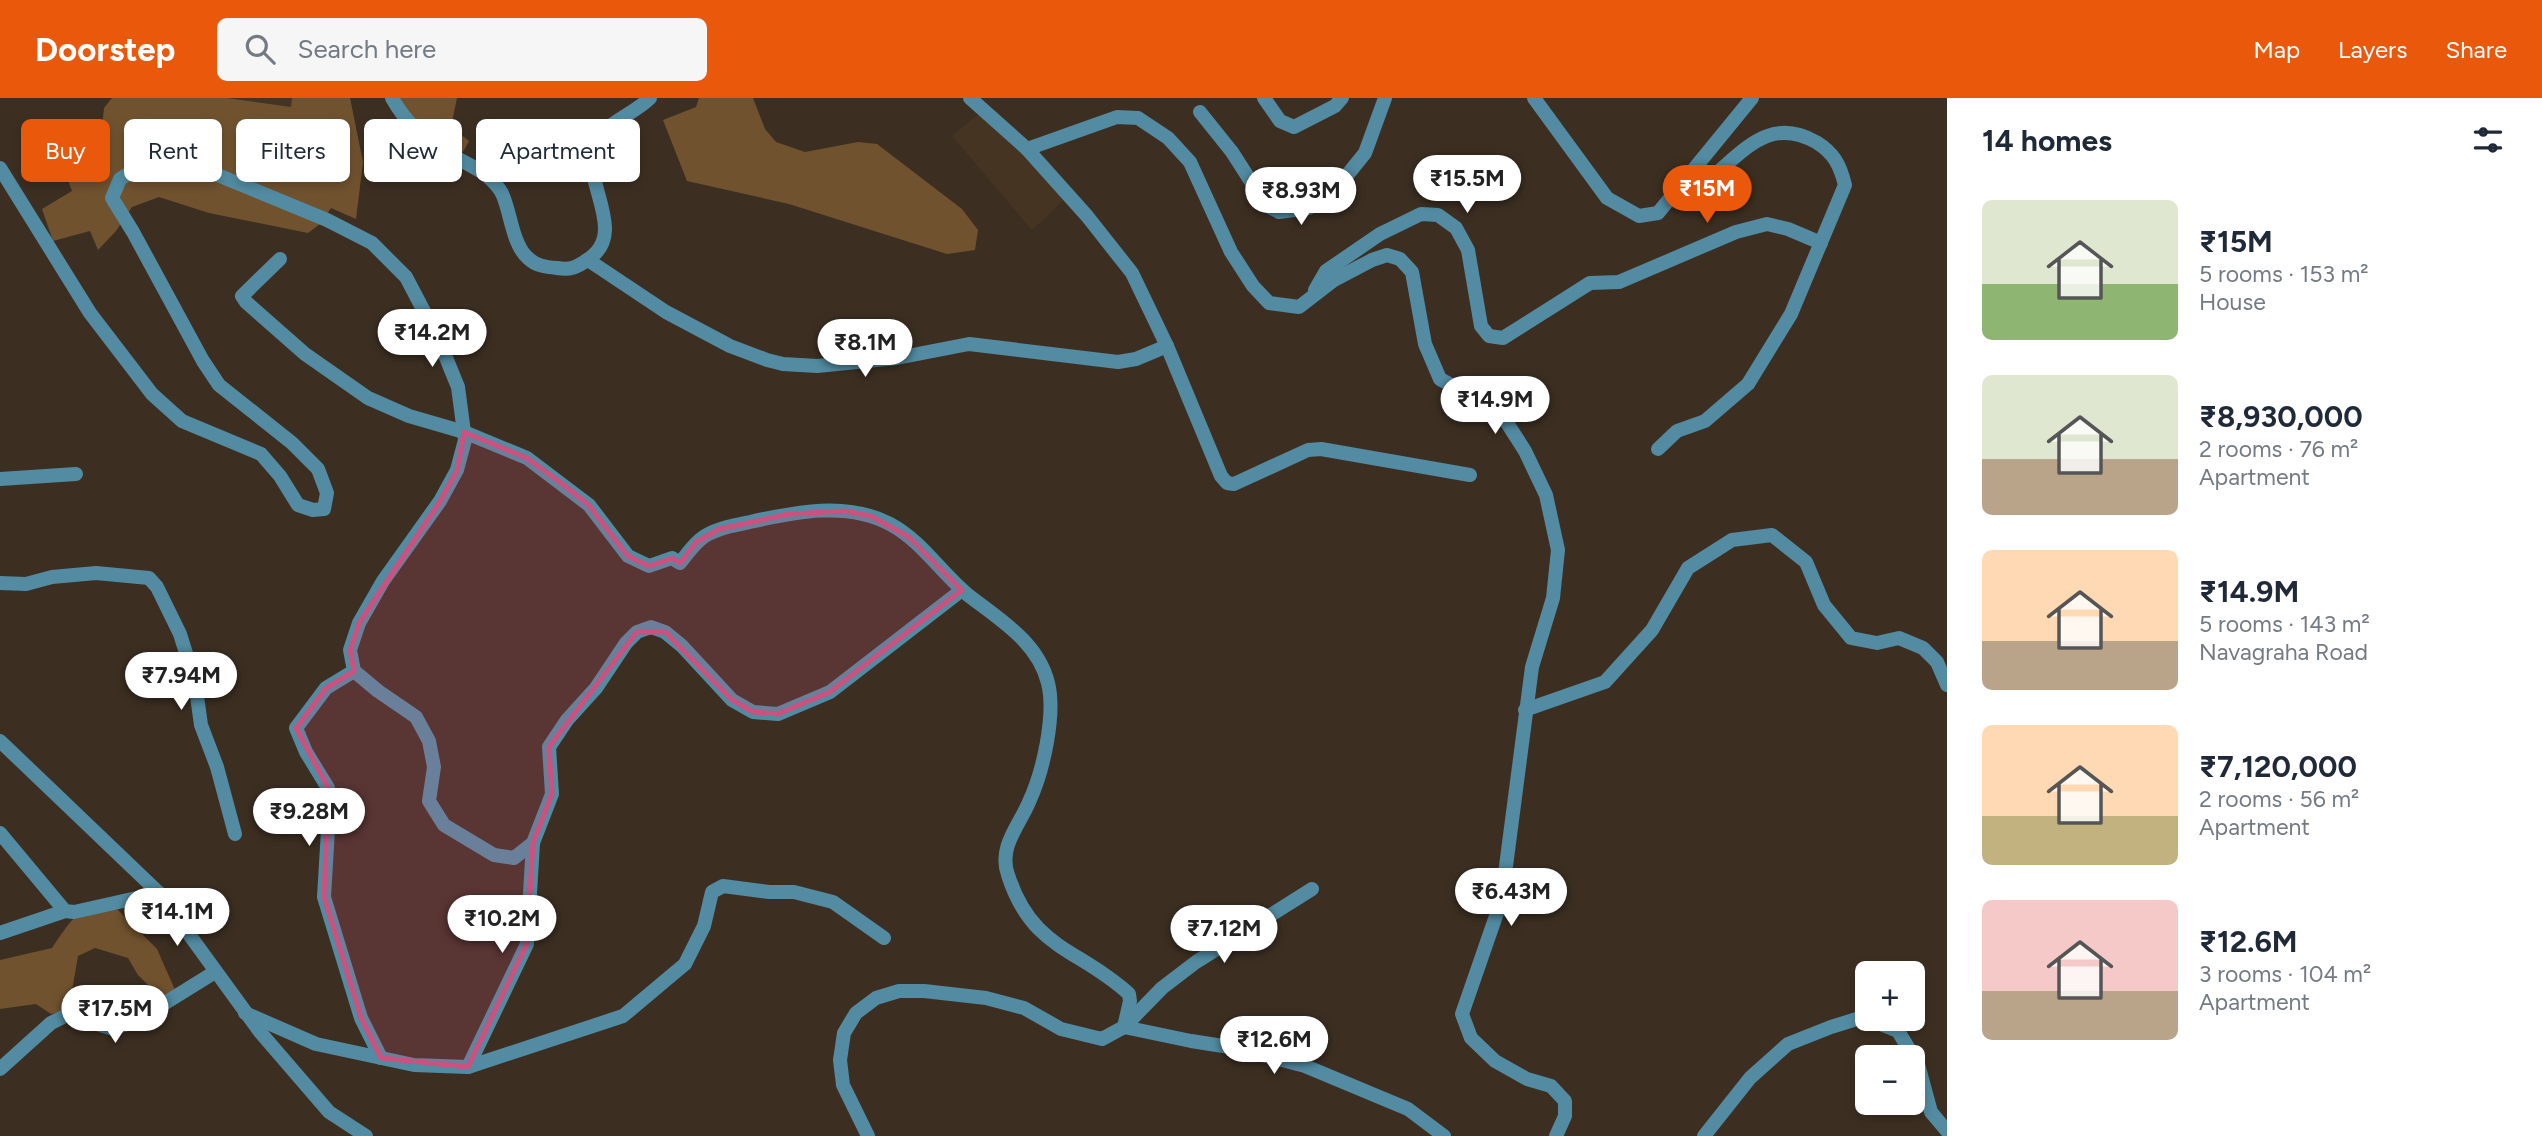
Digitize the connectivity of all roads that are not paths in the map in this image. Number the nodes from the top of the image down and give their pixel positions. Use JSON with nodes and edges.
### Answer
{"nodes":[{"id":1,"x":392,"y":98,"type":"edge"},
{"id":2,"x":650,"y":98,"type":"edge"},
{"id":3,"x":970,"y":98,"type":"edge"},
{"id":4,"x":1264,"y":98,"type":"edge"},
{"id":5,"x":1342,"y":98,"type":"edge"},
{"id":6,"x":1385,"y":98,"type":"edge"},
{"id":7,"x":1534,"y":98,"type":"edge"},
{"id":8,"x":1752,"y":98,"type":"edge"},
{"id":9,"x":1200,"y":112,"type":"dead end"},
{"id":10,"x":1027,"y":149,"type":"junction"},
{"id":11,"x":0,"y":168,"type":"edge"},
{"id":12,"x":1674,"y":195,"type":"junction"},
{"id":13,"x":1821,"y":243,"type":"junction"},
{"id":14,"x":280,"y":259,"type":"dead end"},
{"id":15,"x":588,"y":260,"type":"junction"},
{"id":16,"x":1313,"y":295,"type":"junction"},
{"id":17,"x":1167,"y":346,"type":"junction"},
{"id":18,"x":464,"y":432,"type":"junction"},
{"id":19,"x":1658,"y":449,"type":"dead end"},
{"id":20,"x":76,"y":474,"type":"dead end"},
{"id":21,"x":1470,"y":475,"type":"dead end"},
{"id":22,"x":0,"y":479,"type":"edge"},
{"id":23,"x":0,"y":583,"type":"edge"},
{"id":24,"x":962,"y":590,"type":"junction"},
{"id":25,"x":354,"y":671,"type":"junction"},
{"id":26,"x":1947,"y":685,"type":"edge"},
{"id":27,"x":1525,"y":710,"type":"junction"},
{"id":28,"x":0,"y":741,"type":"edge"},
{"id":29,"x":0,"y":834,"type":"edge"},
{"id":30,"x":235,"y":834,"type":"dead end"},
{"id":31,"x":533,"y":843,"type":"junction"},
{"id":32,"x":1312,"y":889,"type":"dead end"},
{"id":33,"x":159,"y":893,"type":"junction"},
{"id":34,"x":65,"y":911,"type":"junction"},
{"id":35,"x":0,"y":933,"type":"edge"},
{"id":36,"x":884,"y":938,"type":"dead end"},
{"id":37,"x":215,"y":972,"type":"junction"},
{"id":38,"x":245,"y":1013,"type":"junction"},
{"id":39,"x":1124,"y":1027,"type":"junction"},
{"id":40,"x":381,"y":1058,"type":"junction"},
{"id":41,"x":468,"y":1067,"type":"junction"},
{"id":42,"x":0,"y":1069,"type":"edge"},
{"id":43,"x":1947,"y":1131,"type":"edge"},
{"id":44,"x":366,"y":1136,"type":"edge"},
{"id":45,"x":867,"y":1136,"type":"edge"},
{"id":46,"x":1444,"y":1136,"type":"edge"},
{"id":47,"x":1556,"y":1136,"type":"edge"},
{"id":48,"x":1704,"y":1136,"type":"edge"}],
"edges":[{"from":1,"to":15,"type":"street"},
{"from":2,"to":15,"type":"street"},
{"from":3,"to":10,"type":"street"},
{"from":4,"to":5,"type":"street"},
{"from":6,"to":9,"type":"street"},
{"from":7,"to":12,"type":"street"},
{"from":8,"to":12,"type":"street"},
{"from":10,"to":16,"type":"street"},
{"from":10,"to":17,"type":"street"},
{"from":11,"to":18,"type":"street"},
{"from":12,"to":13,"type":"street"},
{"from":13,"to":16,"type":"street"},
{"from":13,"to":19,"type":"street"},
{"from":14,"to":18,"type":"street"},
{"from":15,"to":17,"type":"street"},
{"from":16,"to":27,"type":"street"},
{"from":17,"to":21,"type":"street"},
{"from":18,"to":24,"type":"street"},
{"from":18,"to":25,"type":"street"},
{"from":20,"to":22,"type":"street"},
{"from":23,"to":30,"type":"street"},
{"from":24,"to":31,"type":"street"},
{"from":24,"to":39,"type":"street"},
{"from":25,"to":31,"type":"street"},
{"from":25,"to":40,"type":"street"},
{"from":26,"to":27,"type":"street"},
{"from":27,"to":47,"type":"street"},
{"from":28,"to":33,"type":"street"},
{"from":29,"to":34,"type":"street"},
{"from":31,"to":41,"type":"street"},
{"from":32,"to":39,"type":"street"},
{"from":33,"to":34,"type":"street"},
{"from":33,"to":37,"type":"street"},
{"from":34,"to":35,"type":"street"},
{"from":36,"to":41,"type":"street"},
{"from":37,"to":38,"type":"street"},
{"from":37,"to":42,"type":"street"},
{"from":38,"to":40,"type":"street"},
{"from":38,"to":44,"type":"street"},
{"from":39,"to":45,"type":"street"},
{"from":39,"to":46,"type":"street"},
{"from":40,"to":41,"type":"street"},
{"from":43,"to":48,"type":"street"}]}
